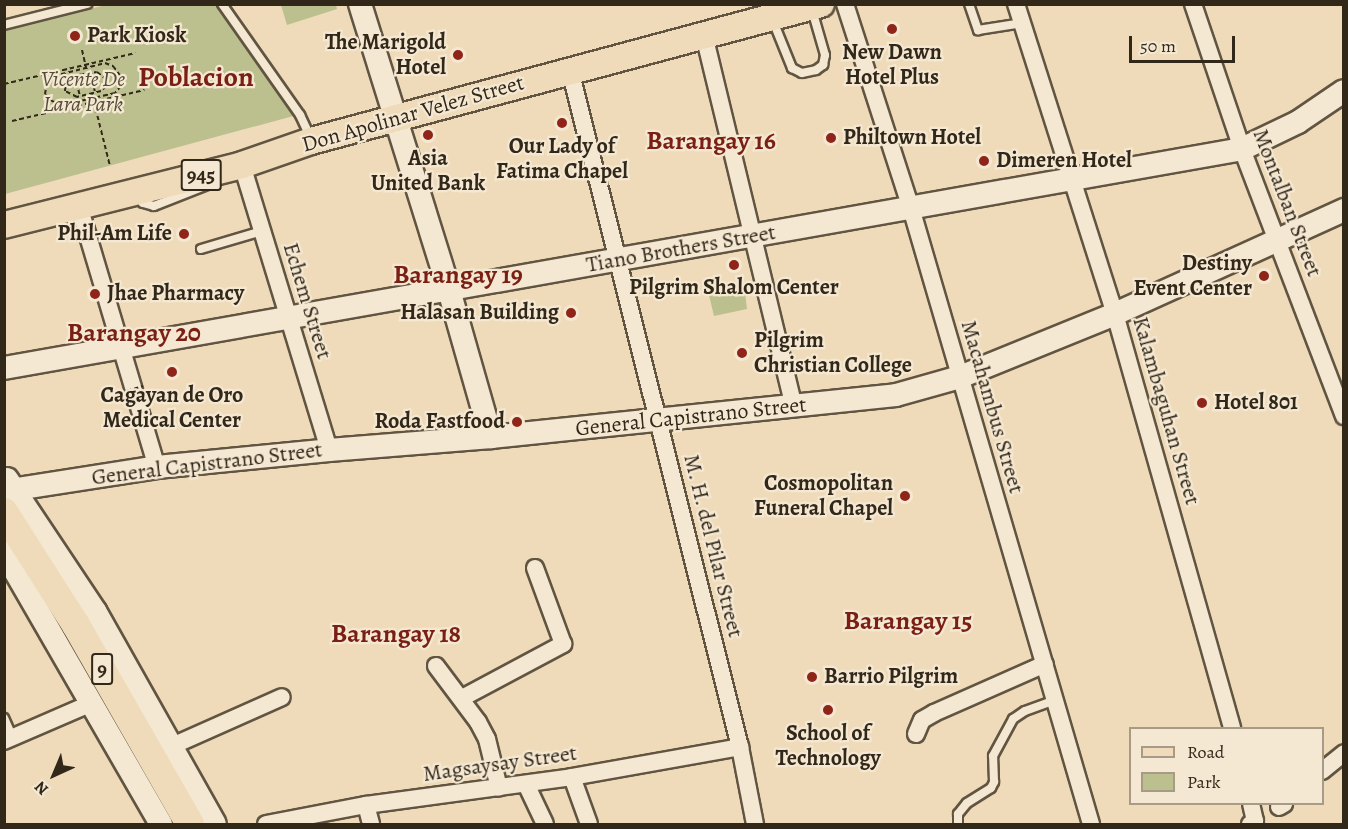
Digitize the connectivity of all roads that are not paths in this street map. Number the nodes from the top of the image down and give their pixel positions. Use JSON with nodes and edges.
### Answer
{"nodes":[{"id":1,"x":87,"y":4,"type":"edge"},
{"id":2,"x":222,"y":4,"type":"edge"},
{"id":3,"x":360,"y":4,"type":"edge"},
{"id":4,"x":845,"y":4,"type":"edge"},
{"id":5,"x":969,"y":4,"type":"edge"},
{"id":6,"x":1016,"y":4,"type":"edge"},
{"id":7,"x":1193,"y":4,"type":"edge"},
{"id":8,"x":795,"y":9,"type":"edge"},
{"id":9,"x":1022,"y":23,"type":"junction"},
{"id":10,"x":4,"y":25,"type":"edge"},
{"id":11,"x":704,"y":35,"type":"junction"},
{"id":12,"x":570,"y":70,"type":"junction"},
{"id":13,"x":1344,"y":92,"type":"edge"},
{"id":14,"x":396,"y":119,"type":"junction"},
{"id":15,"x":311,"y":141,"type":"junction"},
{"id":16,"x":1242,"y":149,"type":"junction"},
{"id":17,"x":233,"y":167,"type":"junction"},
{"id":18,"x":1071,"y":180,"type":"junction"},
{"id":19,"x":79,"y":206,"type":"junction"},
{"id":20,"x":911,"y":208,"type":"junction"},
{"id":21,"x":1344,"y":210,"type":"edge"},
{"id":22,"x":4,"y":225,"type":"edge"},
{"id":23,"x":262,"y":231,"type":"junction"},
{"id":24,"x":753,"y":236,"type":"junction"},
{"id":25,"x":1277,"y":240,"type":"junction"},
{"id":26,"x":201,"y":249,"type":"dead end"},
{"id":27,"x":617,"y":260,"type":"junction"},
{"id":28,"x":449,"y":290,"type":"junction"},
{"id":29,"x":1115,"y":314,"type":"junction"},
{"id":30,"x":289,"y":318,"type":"junction"},
{"id":31,"x":121,"y":348,"type":"junction"},
{"id":32,"x":4,"y":368,"type":"edge"},
{"id":33,"x":960,"y":377,"type":"junction"},
{"id":34,"x":794,"y":406,"type":"junction"},
{"id":35,"x":1344,"y":416,"type":"edge"},
{"id":36,"x":658,"y":420,"type":"junction"},
{"id":37,"x":491,"y":437,"type":"junction"},
{"id":38,"x":329,"y":450,"type":"junction"},
{"id":39,"x":157,"y":468,"type":"junction"},
{"id":40,"x":7,"y":492,"type":"edge"},
{"id":41,"x":4,"y":552,"type":"edge"},
{"id":42,"x":535,"y":568,"type":"dead end"},
{"id":43,"x":1045,"y":664,"type":"junction"},
{"id":44,"x":436,"y":666,"type":"dead end"},
{"id":45,"x":282,"y":697,"type":"dead end"},
{"id":46,"x":462,"y":698,"type":"junction"},
{"id":47,"x":1053,"y":701,"type":"junction"},
{"id":48,"x":92,"y":703,"type":"junction"},
{"id":49,"x":4,"y":718,"type":"edge"},
{"id":50,"x":1231,"y":727,"type":"edge"},
{"id":51,"x":916,"y":734,"type":"dead end"},
{"id":52,"x":9,"y":740,"type":"edge"},
{"id":53,"x":172,"y":746,"type":"junction"},
{"id":54,"x":740,"y":747,"type":"junction"},
{"id":55,"x":1344,"y":753,"type":"edge"},
{"id":56,"x":1324,"y":770,"type":"edge"},
{"id":57,"x":572,"y":777,"type":"junction"},
{"id":58,"x":526,"y":784,"type":"junction"},
{"id":59,"x":499,"y":788,"type":"junction"},
{"id":60,"x":366,"y":805,"type":"junction"},
{"id":61,"x":1251,"y":805,"type":"edge"},
{"id":62,"x":1253,"y":823,"type":"edge"},
{"id":63,"x":161,"y":825,"type":"edge"},
{"id":64,"x":190,"y":825,"type":"edge"},
{"id":65,"x":215,"y":825,"type":"edge"},
{"id":66,"x":266,"y":825,"type":"edge"},
{"id":67,"x":371,"y":825,"type":"edge"},
{"id":68,"x":545,"y":825,"type":"edge"},
{"id":69,"x":590,"y":825,"type":"edge"},
{"id":70,"x":755,"y":825,"type":"edge"},
{"id":71,"x":958,"y":825,"type":"edge"},
{"id":72,"x":1091,"y":825,"type":"edge"}],
"edges":[{"from":1,"to":10,"type":"lane"},
{"from":2,"to":15,"type":"lane"},
{"from":3,"to":14,"type":"street"},
{"from":4,"to":20,"type":"street","name":"Macahambus Street"},
{"from":5,"to":9,"type":"lane"},
{"from":6,"to":9,"type":"street","name":"Kalambaguhan Street"},
{"from":7,"to":16,"type":"street","name":"Montalban Street"},
{"from":8,"to":8,"type":"lane"},
{"from":8,"to":11,"type":"main road","name":"Don Apolinar Velez Street","number":"945"},
{"from":9,"to":18,"type":"street","name":"Kalambaguhan Street"},
{"from":11,"to":12,"type":"main road","name":"Don Apolinar Velez Street","number":"945"},
{"from":11,"to":24,"type":"street"},
{"from":12,"to":14,"type":"main road","name":"Don Apolinar Velez Street","number":"945"},
{"from":12,"to":27,"type":"street","name":"M. H. del Pilar Street"},
{"from":13,"to":16,"type":"street","name":"Tiano Brothers Street"},
{"from":14,"to":15,"type":"main road","name":"Don Apolinar Velez Street","number":"945"},
{"from":14,"to":28,"type":"street"},
{"from":15,"to":17,"type":"main road","name":"Don Apolinar Velez Street","number":"945"},
{"from":16,"to":18,"type":"street","name":"Tiano Brothers Street"},
{"from":16,"to":25,"type":"street","name":"Montalban Street"},
{"from":17,"to":19,"type":"main road","name":"Don Apolinar Velez Street","number":"945"},
{"from":17,"to":23,"type":"street","name":"Echem Street"},
{"from":18,"to":20,"type":"street","name":"Tiano Brothers Street"},
{"from":18,"to":29,"type":"street","name":"Kalambaguhan Street"},
{"from":19,"to":22,"type":"main road","name":"Don Apolinar Velez Street","number":"945"},
{"from":19,"to":31,"type":"street"},
{"from":20,"to":24,"type":"street","name":"Tiano Brothers Street"},
{"from":20,"to":33,"type":"street","name":"Macahambus Street"},
{"from":21,"to":25,"type":"street","name":"General Capistrano Street"},
{"from":23,"to":26,"type":"lane"},
{"from":23,"to":30,"type":"street","name":"Echem Street"},
{"from":24,"to":27,"type":"street","name":"Tiano Brothers Street"},
{"from":24,"to":34,"type":"street"},
{"from":25,"to":29,"type":"street","name":"General Capistrano Street"},
{"from":25,"to":35,"type":"street","name":"Montalban Street"},
{"from":27,"to":28,"type":"street","name":"Tiano Brothers Street"},
{"from":27,"to":36,"type":"street","name":"M. H. del Pilar Street"},
{"from":28,"to":30,"type":"street","name":"Tiano Brothers Street"},
{"from":28,"to":37,"type":"street"},
{"from":29,"to":33,"type":"street","name":"General Capistrano Street"},
{"from":29,"to":50,"type":"street","name":"Kalambaguhan Street"},
{"from":30,"to":31,"type":"street","name":"Tiano Brothers Street"},
{"from":30,"to":38,"type":"street","name":"Echem Street"},
{"from":31,"to":32,"type":"street","name":"Tiano Brothers Street"},
{"from":31,"to":39,"type":"street"},
{"from":33,"to":34,"type":"street","name":"General Capistrano Street"},
{"from":33,"to":43,"type":"street","name":"Macahambus Street"},
{"from":34,"to":36,"type":"street","name":"General Capistrano Street"},
{"from":36,"to":37,"type":"street","name":"General Capistrano Street"},
{"from":36,"to":54,"type":"street","name":"M. H. del Pilar Street"},
{"from":37,"to":38,"type":"street","name":"General Capistrano Street"},
{"from":38,"to":39,"type":"street","name":"General Capistrano Street"},
{"from":39,"to":40,"type":"street","name":"General Capistrano Street"},
{"from":40,"to":53,"type":"street"},
{"from":40,"to":64,"type":"highway","number":"9"},
{"from":41,"to":48,"type":"street"},
{"from":42,"to":46,"type":"street"},
{"from":43,"to":47,"type":"street","name":"Macahambus Street"},
{"from":43,"to":51,"type":"street"},
{"from":44,"to":46,"type":"street"},
{"from":45,"to":53,"type":"street"},
{"from":46,"to":59,"type":"street"},
{"from":47,"to":71,"type":"lane"},
{"from":47,"to":72,"type":"street","name":"Macahambus Street"},
{"from":48,"to":52,"type":"street"},
{"from":48,"to":63,"type":"street"},
{"from":49,"to":52,"type":"lane"},
{"from":53,"to":65,"type":"street"},
{"from":54,"to":57,"type":"street","name":"Magsaysay Street"},
{"from":54,"to":70,"type":"street","name":"M. H. del Pilar Street"},
{"from":55,"to":56,"type":"street"},
{"from":57,"to":58,"type":"street","name":"Magsaysay Street"},
{"from":57,"to":69,"type":"street"},
{"from":58,"to":59,"type":"street","name":"Magsaysay Street"},
{"from":58,"to":68,"type":"street"},
{"from":59,"to":60,"type":"street","name":"Magsaysay Street"},
{"from":60,"to":66,"type":"street","name":"Magsaysay Street"},
{"from":60,"to":67,"type":"street"},
{"from":61,"to":62,"type":"street"}]}
